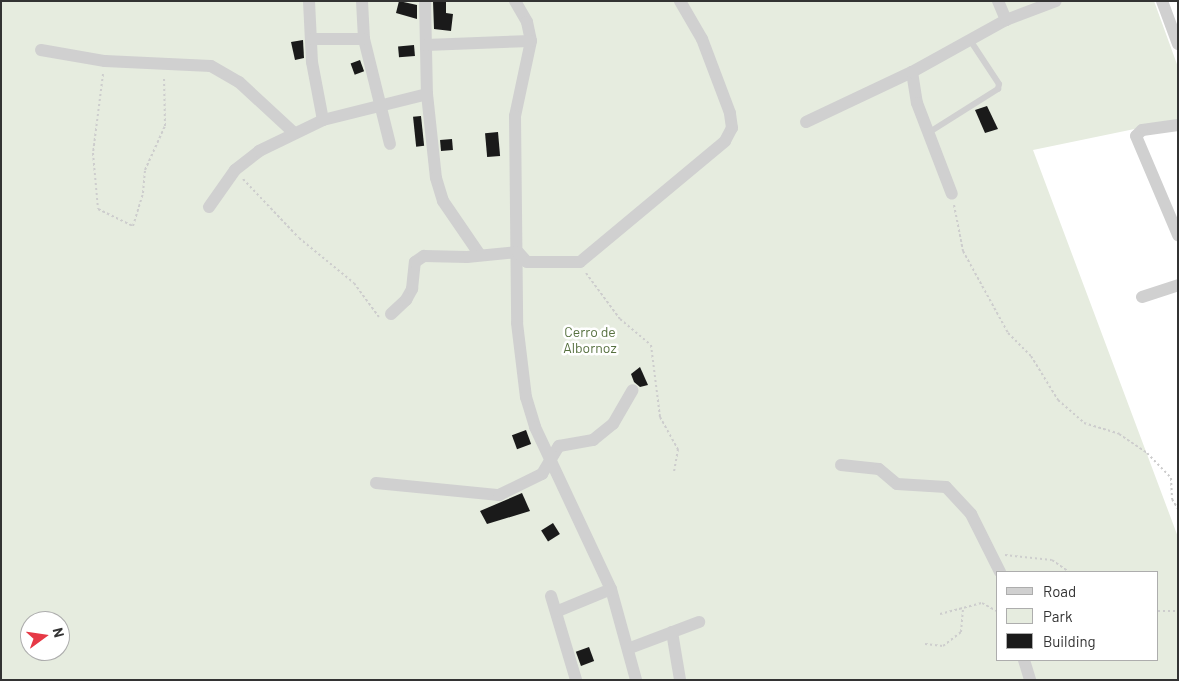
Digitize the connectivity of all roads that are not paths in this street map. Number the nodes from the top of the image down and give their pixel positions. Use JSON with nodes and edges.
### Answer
{"nodes":[{"id":1,"x":309,"y":1,"type":"edge"},
{"id":2,"x":362,"y":1,"type":"edge"},
{"id":3,"x":425,"y":1,"type":"edge"},
{"id":4,"x":515,"y":1,"type":"edge"},
{"id":5,"x":680,"y":1,"type":"edge"},
{"id":6,"x":998,"y":1,"type":"edge"},
{"id":7,"x":1056,"y":1,"type":"edge"},
{"id":8,"x":1162,"y":1,"type":"edge"},
{"id":9,"x":1006,"y":20,"type":"junction"},
{"id":10,"x":311,"y":39,"type":"junction"},
{"id":11,"x":364,"y":39,"type":"junction"},
{"id":12,"x":970,"y":40,"type":"junction"},
{"id":13,"x":531,"y":41,"type":"junction"},
{"id":14,"x":426,"y":44,"type":"junction"},
{"id":15,"x":1178,"y":44,"type":"edge"},
{"id":16,"x":41,"y":50,"type":"dead end"},
{"id":17,"x":912,"y":72,"type":"junction"},
{"id":18,"x":426,"y":94,"type":"junction"},
{"id":19,"x":382,"y":105,"type":"junction"},
{"id":20,"x":323,"y":120,"type":"junction"},
{"id":21,"x":806,"y":122,"type":"dead end"},
{"id":22,"x":1178,"y":125,"type":"edge"},
{"id":23,"x":928,"y":132,"type":"junction"},
{"id":24,"x":294,"y":133,"type":"junction"},
{"id":25,"x":390,"y":144,"type":"dead end"},
{"id":26,"x":952,"y":194,"type":"road end"},
{"id":27,"x":209,"y":207,"type":"dead end"},
{"id":28,"x":1178,"y":235,"type":"edge"},
{"id":29,"x":518,"y":252,"type":"junction"},
{"id":30,"x":480,"y":255,"type":"junction"},
{"id":31,"x":1178,"y":285,"type":"edge"},
{"id":32,"x":1142,"y":297,"type":"dead end"},
{"id":33,"x":390,"y":314,"type":"road end"},
{"id":34,"x":633,"y":390,"type":"dead end"},
{"id":35,"x":549,"y":457,"type":"junction"},
{"id":36,"x":841,"y":464,"type":"dead end"},
{"id":37,"x":376,"y":483,"type":"dead end"},
{"id":38,"x":1000,"y":571,"type":"edge"},
{"id":39,"x":612,"y":589,"type":"junction"},
{"id":40,"x":551,"y":596,"type":"dead end"},
{"id":41,"x":558,"y":611,"type":"junction"},
{"id":42,"x":699,"y":622,"type":"dead end"},
{"id":43,"x":672,"y":632,"type":"junction"},
{"id":44,"x":630,"y":648,"type":"junction"},
{"id":45,"x":1024,"y":661,"type":"edge"},
{"id":46,"x":576,"y":680,"type":"edge"},
{"id":47,"x":636,"y":680,"type":"edge"},
{"id":48,"x":680,"y":680,"type":"edge"},
{"id":49,"x":1030,"y":680,"type":"edge"}],
"edges":[{"from":1,"to":10,"type":"street"},
{"from":2,"to":11,"type":"street"},
{"from":3,"to":14,"type":"street"},
{"from":4,"to":13,"type":"street"},
{"from":5,"to":29,"type":"street"},
{"from":6,"to":9,"type":"street"},
{"from":7,"to":9,"type":"street"},
{"from":8,"to":15,"type":"street"},
{"from":9,"to":12,"type":"street"},
{"from":10,"to":11,"type":"street"},
{"from":10,"to":20,"type":"street"},
{"from":11,"to":19,"type":"street"},
{"from":12,"to":17,"type":"street"},
{"from":12,"to":23,"type":"lane"},
{"from":13,"to":14,"type":"street"},
{"from":13,"to":29,"type":"street"},
{"from":14,"to":18,"type":"street"},
{"from":16,"to":24,"type":"street"},
{"from":17,"to":21,"type":"street"},
{"from":17,"to":23,"type":"street"},
{"from":18,"to":19,"type":"street"},
{"from":18,"to":30,"type":"street"},
{"from":19,"to":20,"type":"street"},
{"from":19,"to":25,"type":"street"},
{"from":20,"to":24,"type":"street"},
{"from":22,"to":28,"type":"street"},
{"from":23,"to":26,"type":"street"},
{"from":24,"to":27,"type":"street"},
{"from":29,"to":30,"type":"street"},
{"from":29,"to":35,"type":"street"},
{"from":30,"to":33,"type":"street"},
{"from":31,"to":32,"type":"street"},
{"from":34,"to":35,"type":"street"},
{"from":35,"to":37,"type":"street"},
{"from":35,"to":39,"type":"street"},
{"from":36,"to":38,"type":"street"},
{"from":39,"to":41,"type":"street"},
{"from":39,"to":44,"type":"street"},
{"from":40,"to":41,"type":"street"},
{"from":41,"to":46,"type":"street"},
{"from":42,"to":43,"type":"street"},
{"from":43,"to":44,"type":"street"},
{"from":43,"to":48,"type":"street"},
{"from":44,"to":47,"type":"street"},
{"from":45,"to":49,"type":"street"}]}
